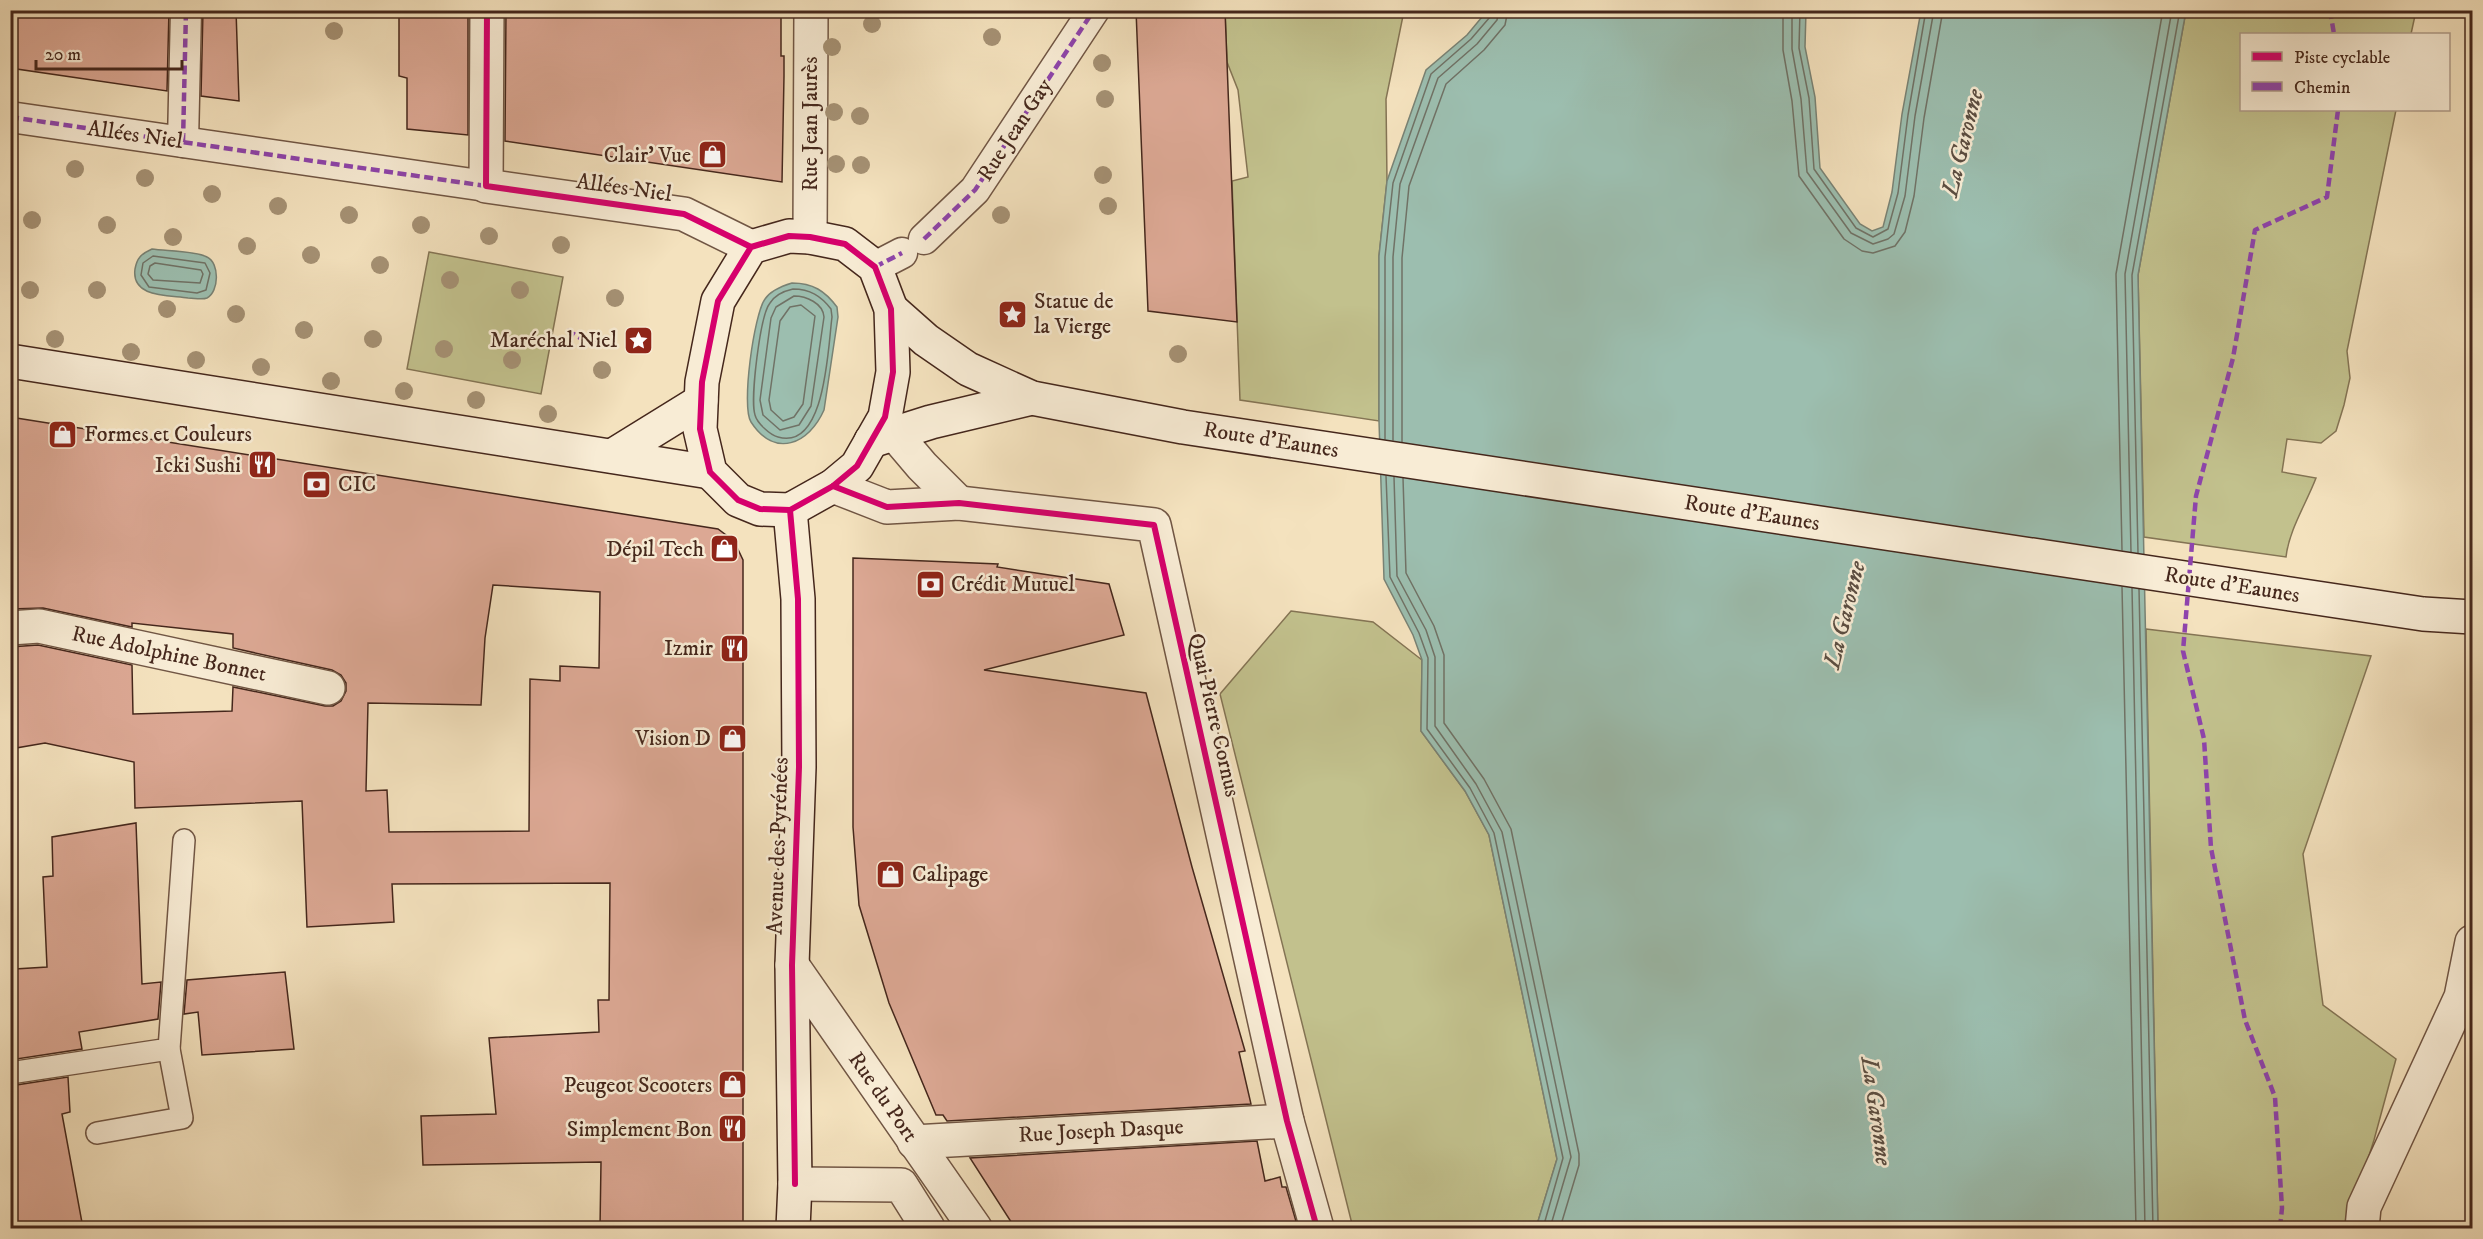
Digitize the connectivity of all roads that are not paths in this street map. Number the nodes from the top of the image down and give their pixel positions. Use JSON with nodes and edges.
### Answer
{"nodes":[{"id":1,"x":186,"y":10,"type":"edge"},
{"id":2,"x":487,"y":10,"type":"edge"},
{"id":3,"x":811,"y":10,"type":"edge"},
{"id":4,"x":1094,"y":10,"type":"edge"},
{"id":5,"x":10,"y":117,"type":"edge"},
{"id":6,"x":183,"y":142,"type":"junction"},
{"id":7,"x":486,"y":186,"type":"junction"},
{"id":8,"x":810,"y":237,"type":"junction"},
{"id":9,"x":750,"y":247,"type":"junction"},
{"id":10,"x":900,"y":253,"type":"junction"},
{"id":11,"x":891,"y":309,"type":"junction"},
{"id":12,"x":10,"y":361,"type":"edge"},
{"id":13,"x":1032,"y":398,"type":"junction"},
{"id":14,"x":701,"y":401,"type":"junction"},
{"id":15,"x":883,"y":437,"type":"junction"},
{"id":16,"x":612,"y":456,"type":"junction"},
{"id":17,"x":710,"y":472,"type":"junction"},
{"id":18,"x":833,"y":486,"type":"junction"},
{"id":19,"x":959,"y":503,"type":"junction"},
{"id":20,"x":790,"y":510,"type":"junction"},
{"id":21,"x":2472,"y":617,"type":"edge"},
{"id":22,"x":10,"y":628,"type":"edge"},
{"id":23,"x":328,"y":688,"type":"dead end"},
{"id":24,"x":184,"y":840,"type":"dead end"},
{"id":25,"x":2472,"y":942,"type":"edge"},
{"id":26,"x":792,"y":965,"type":"junction"},
{"id":27,"x":170,"y":1049,"type":"junction"},
{"id":28,"x":10,"y":1073,"type":"edge"},
{"id":29,"x":1287,"y":1121,"type":"junction"},
{"id":30,"x":97,"y":1133,"type":"dead end"},
{"id":31,"x":914,"y":1142,"type":"junction"},
{"id":32,"x":795,"y":1184,"type":"junction"},
{"id":33,"x":793,"y":1228,"type":"edge"},
{"id":34,"x":928,"y":1228,"type":"edge"},
{"id":35,"x":975,"y":1228,"type":"edge"},
{"id":36,"x":1317,"y":1228,"type":"edge"},
{"id":37,"x":2361,"y":1228,"type":"edge"}],
"edges":[{"from":1,"to":6,"type":"street"},
{"from":2,"to":7,"type":"main road"},
{"from":3,"to":8,"type":"main road","name":"Rue Jean Jaurès"},
{"from":4,"to":10,"type":"street","name":"Rue Jean Gay"},
{"from":5,"to":6,"type":"street","name":"Allées Niel"},
{"from":6,"to":7,"type":"street","name":"Allées Niel"},
{"from":7,"to":9,"type":"main road","name":"Allées Niel"},
{"from":8,"to":9,"type":"main road"},
{"from":8,"to":10,"type":"main road"},
{"from":9,"to":14,"type":"main road"},
{"from":10,"to":11,"type":"main road"},
{"from":11,"to":13,"type":"main road","name":"Route d'Eaunes"},
{"from":11,"to":15,"type":"main road"},
{"from":12,"to":16,"type":"main road"},
{"from":13,"to":15,"type":"main road","name":"Route d'Eaunes"},
{"from":13,"to":21,"type":"main road","name":"Route d'Eaunes"},
{"from":14,"to":16,"type":"main road"},
{"from":14,"to":17,"type":"main road"},
{"from":15,"to":18,"type":"main road"},
{"from":15,"to":19,"type":"main road"},
{"from":16,"to":17,"type":"main road"},
{"from":17,"to":20,"type":"main road"},
{"from":18,"to":19,"type":"main road","name":"Quai Pierre Cornus"},
{"from":18,"to":20,"type":"main road"},
{"from":19,"to":29,"type":"main road","name":"Quai Pierre Cornus"},
{"from":20,"to":26,"type":"main road","name":"Avenue des Pyrénées"},
{"from":22,"to":23,"type":"main road","name":"Rue Adolphine Bonnet"},
{"from":24,"to":27,"type":"lane"},
{"from":25,"to":37,"type":"main road"},
{"from":26,"to":31,"type":"main road","name":"Rue du Port"},
{"from":26,"to":32,"type":"main road","name":"Avenue des Pyrénées"},
{"from":27,"to":28,"type":"lane"},
{"from":27,"to":30,"type":"lane"},
{"from":29,"to":31,"type":"main road","name":"Rue Joseph Dasque"},
{"from":29,"to":36,"type":"main road","name":"Quai Pierre Cornus"},
{"from":31,"to":35,"type":"main road","name":"Rue du Port"},
{"from":32,"to":33,"type":"main road","name":"Avenue des Pyrénées"},
{"from":32,"to":34,"type":"main road"}]}
